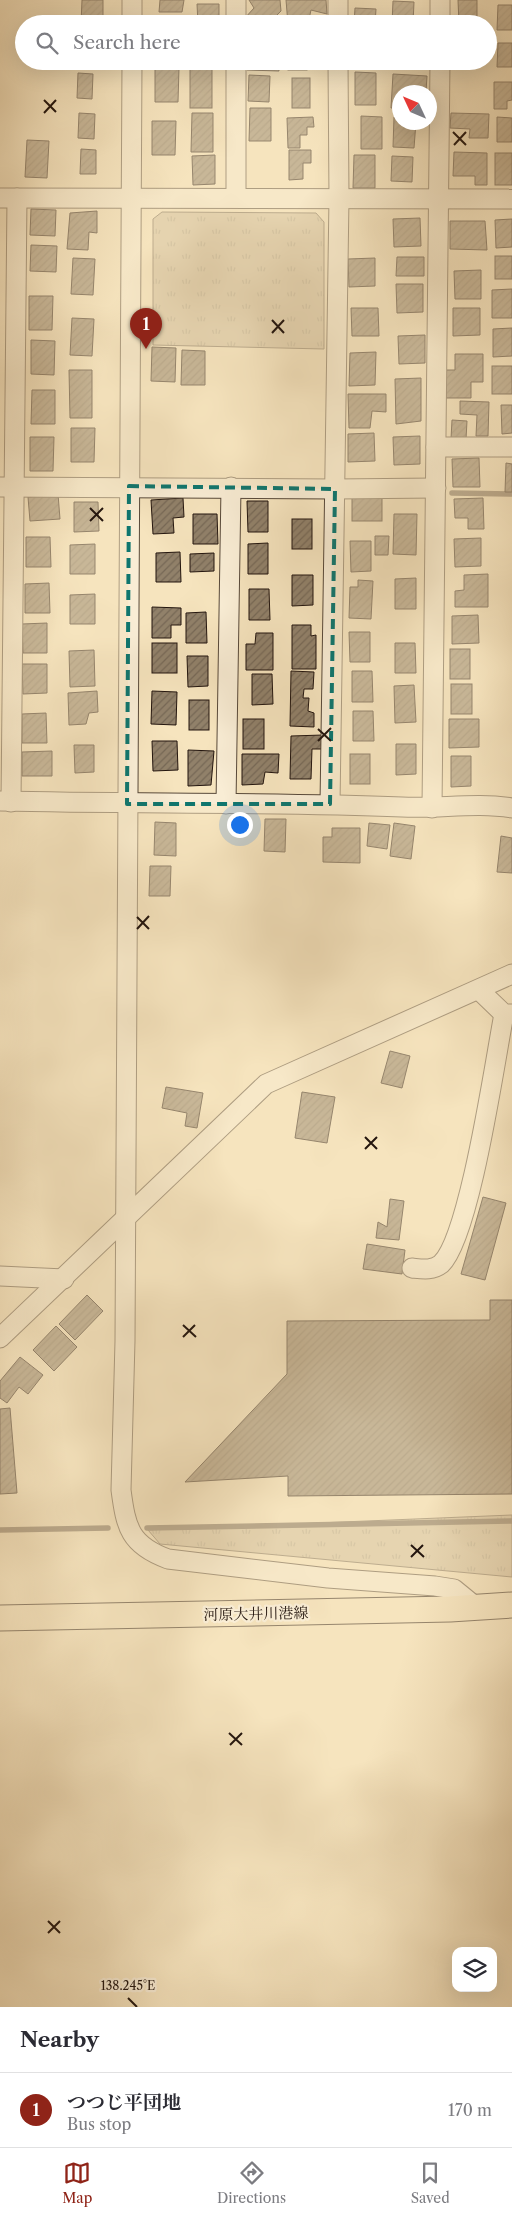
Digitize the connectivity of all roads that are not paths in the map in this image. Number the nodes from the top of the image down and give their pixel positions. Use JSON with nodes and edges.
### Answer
{"nodes":[{"id":1,"x":132,"y":0,"type":"edge"},
{"id":2,"x":236,"y":0,"type":"edge"},
{"id":3,"x":338,"y":0,"type":"edge"},
{"id":4,"x":440,"y":0,"type":"edge"},
{"id":5,"x":132,"y":15,"type":"edge"},
{"id":6,"x":236,"y":15,"type":"edge"},
{"id":7,"x":338,"y":15,"type":"edge"},
{"id":8,"x":440,"y":15,"type":"edge"},
{"id":9,"x":132,"y":70,"type":"edge"},
{"id":10,"x":236,"y":70,"type":"edge"},
{"id":11,"x":338,"y":70,"type":"edge"},
{"id":12,"x":440,"y":70,"type":"edge"},
{"id":13,"x":131,"y":196,"type":"junction"},
{"id":14,"x":236,"y":197,"type":"junction"},
{"id":15,"x":8,"y":198,"type":"edge"},
{"id":16,"x":339,"y":198,"type":"junction"},
{"id":17,"x":439,"y":198,"type":"junction"},
{"id":18,"x":512,"y":199,"type":"edge"},
{"id":19,"x":436,"y":447,"type":"junction"},
{"id":20,"x":512,"y":447,"type":"edge"},
{"id":21,"x":129,"y":486,"type":"junction"},
{"id":22,"x":7,"y":487,"type":"edge"},
{"id":23,"x":230,"y":487,"type":"junction"},
{"id":24,"x":436,"y":488,"type":"junction"},
{"id":25,"x":335,"y":489,"type":"junction"},
{"id":26,"x":5,"y":802,"type":"edge"},
{"id":27,"x":127,"y":804,"type":"junction"},
{"id":28,"x":226,"y":804,"type":"junction"},
{"id":29,"x":330,"y":804,"type":"junction"},
{"id":30,"x":432,"y":808,"type":"junction"},
{"id":31,"x":512,"y":808,"type":"edge"},
{"id":32,"x":512,"y":974,"type":"edge"},
{"id":33,"x":479,"y":990,"type":"junction"},
{"id":34,"x":508,"y":1014,"type":"edge"},
{"id":35,"x":126,"y":1219,"type":"junction"},
{"id":36,"x":412,"y":1268,"type":"dead end"},
{"id":37,"x":0,"y":1276,"type":"edge"},
{"id":38,"x":64,"y":1278,"type":"junction"},
{"id":39,"x":0,"y":1338,"type":"edge"},
{"id":40,"x":512,"y":1606,"type":"edge"},
{"id":41,"x":476,"y":1607,"type":"junction"},
{"id":42,"x":0,"y":1618,"type":"edge"}],
"edges":[{"from":1,"to":5,"type":"street"},
{"from":2,"to":6,"type":"street"},
{"from":3,"to":7,"type":"street"},
{"from":4,"to":8,"type":"street"},
{"from":9,"to":13,"type":"street"},
{"from":10,"to":14,"type":"street"},
{"from":11,"to":16,"type":"street"},
{"from":12,"to":17,"type":"street"},
{"from":13,"to":14,"type":"street"},
{"from":13,"to":15,"type":"street"},
{"from":13,"to":21,"type":"street"},
{"from":14,"to":16,"type":"street"},
{"from":15,"to":22,"type":"street"},
{"from":16,"to":17,"type":"street"},
{"from":16,"to":25,"type":"street"},
{"from":17,"to":18,"type":"street"},
{"from":17,"to":19,"type":"street"},
{"from":19,"to":20,"type":"street"},
{"from":19,"to":24,"type":"street"},
{"from":21,"to":22,"type":"street"},
{"from":21,"to":23,"type":"street"},
{"from":21,"to":27,"type":"street"},
{"from":22,"to":26,"type":"street"},
{"from":23,"to":25,"type":"street"},
{"from":23,"to":28,"type":"street"},
{"from":24,"to":25,"type":"street"},
{"from":24,"to":30,"type":"street"},
{"from":25,"to":29,"type":"street"},
{"from":26,"to":27,"type":"street"},
{"from":27,"to":28,"type":"street"},
{"from":27,"to":35,"type":"street"},
{"from":28,"to":29,"type":"street"},
{"from":29,"to":30,"type":"street"},
{"from":30,"to":31,"type":"street"},
{"from":32,"to":33,"type":"street"},
{"from":33,"to":34,"type":"street"},
{"from":33,"to":35,"type":"street"},
{"from":34,"to":36,"type":"street"},
{"from":35,"to":38,"type":"street"},
{"from":35,"to":41,"type":"street"},
{"from":37,"to":38,"type":"street"},
{"from":38,"to":39,"type":"street"},
{"from":40,"to":41,"type":"main road","name":"河原大井川港線"},
{"from":41,"to":42,"type":"main road","name":"河原大井川港線"}]}
